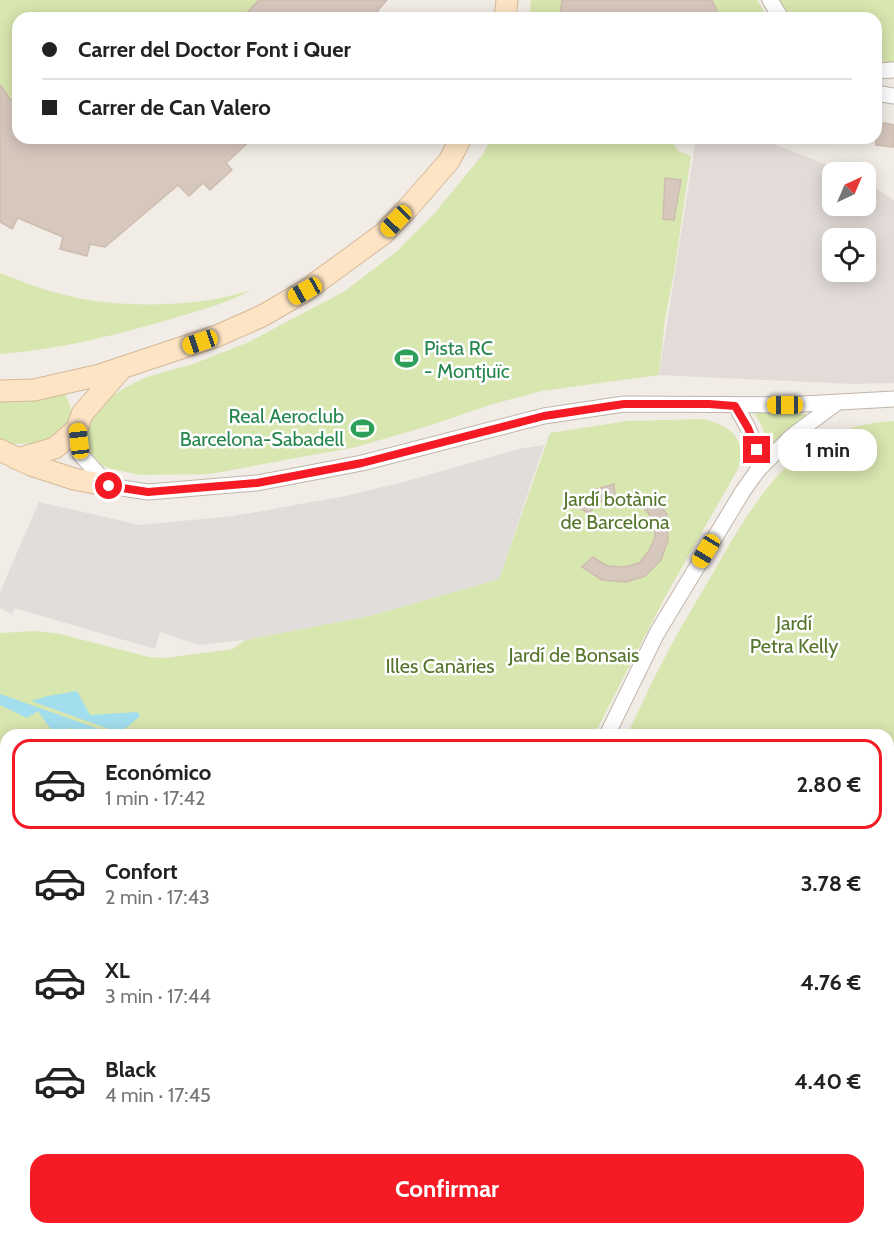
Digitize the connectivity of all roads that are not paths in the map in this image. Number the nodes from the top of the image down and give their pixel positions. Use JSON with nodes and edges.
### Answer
{"nodes":[{"id":1,"x":458,"y":144,"type":"edge"},
{"id":2,"x":123,"y":368,"type":"junction"},
{"id":3,"x":65,"y":383,"type":"junction"},
{"id":4,"x":0,"y":391,"type":"edge"},
{"id":5,"x":894,"y":399,"type":"edge"},
{"id":6,"x":838,"y":402,"type":"junction"},
{"id":7,"x":735,"y":406,"type":"junction"},
{"id":8,"x":80,"y":421,"type":"junction"},
{"id":9,"x":9,"y":454,"type":"edge"},
{"id":10,"x":758,"y":470,"type":"junction"},
{"id":11,"x":109,"y":486,"type":"junction"},
{"id":12,"x":610,"y":729,"type":"edge"}],
"edges":[{"from":1,"to":2,"type":"street"},
{"from":2,"to":3,"type":"street"},
{"from":2,"to":8,"type":"street"},
{"from":3,"to":4,"type":"street"},
{"from":3,"to":8,"type":"street"},
{"from":5,"to":6,"type":"street"},
{"from":6,"to":7,"type":"street"},
{"from":6,"to":10,"type":"street"},
{"from":7,"to":10,"type":"street"},
{"from":7,"to":11,"type":"street"},
{"from":8,"to":9,"type":"street"},
{"from":8,"to":11,"type":"street"},
{"from":9,"to":11,"type":"street"},
{"from":10,"to":12,"type":"street"}]}
